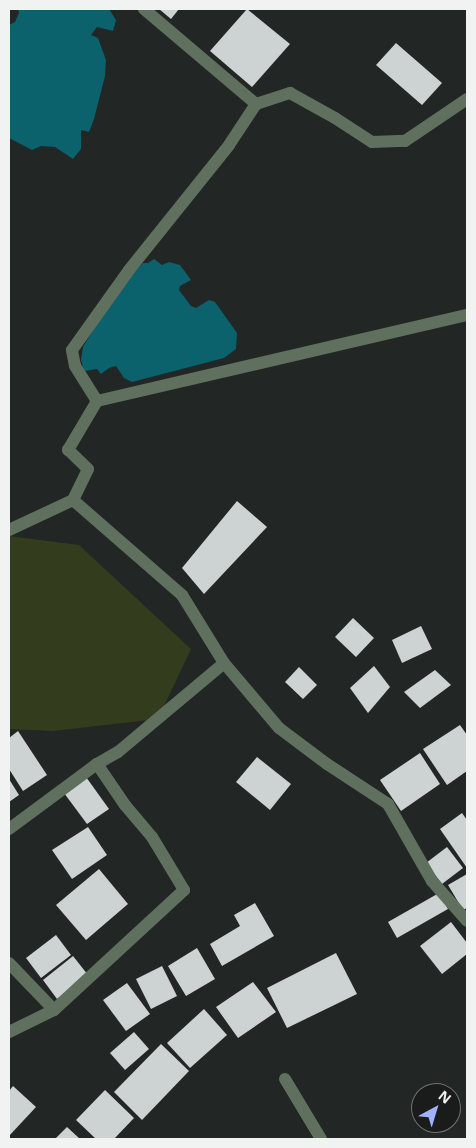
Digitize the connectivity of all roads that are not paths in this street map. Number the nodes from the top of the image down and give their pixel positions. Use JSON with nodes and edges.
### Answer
{"nodes":[{"id":1,"x":144,"y":9,"type":"edge"},
{"id":2,"x":467,"y":99,"type":"edge"},
{"id":3,"x":256,"y":104,"type":"junction"},
{"id":4,"x":467,"y":315,"type":"edge"},
{"id":5,"x":97,"y":401,"type":"junction"},
{"id":6,"x":73,"y":500,"type":"junction"},
{"id":7,"x":9,"y":530,"type":"edge"},
{"id":8,"x":224,"y":663,"type":"junction"},
{"id":9,"x":97,"y":764,"type":"junction"},
{"id":10,"x":9,"y":829,"type":"edge"},
{"id":11,"x":467,"y":921,"type":"edge"},
{"id":12,"x":9,"y":963,"type":"edge"},
{"id":13,"x":54,"y":1010,"type":"junction"},
{"id":14,"x":9,"y":1032,"type":"edge"},
{"id":15,"x":285,"y":1079,"type":"dead end"},
{"id":16,"x":321,"y":1139,"type":"edge"}],
"edges":[{"from":1,"to":3,"type":"street"},
{"from":2,"to":3,"type":"street"},
{"from":3,"to":5,"type":"street"},
{"from":4,"to":5,"type":"street"},
{"from":5,"to":6,"type":"street"},
{"from":6,"to":7,"type":"street"},
{"from":6,"to":8,"type":"street"},
{"from":8,"to":9,"type":"street"},
{"from":8,"to":11,"type":"street"},
{"from":9,"to":10,"type":"street"},
{"from":9,"to":13,"type":"street"},
{"from":12,"to":13,"type":"street"},
{"from":13,"to":14,"type":"street"},
{"from":15,"to":16,"type":"street"}]}
